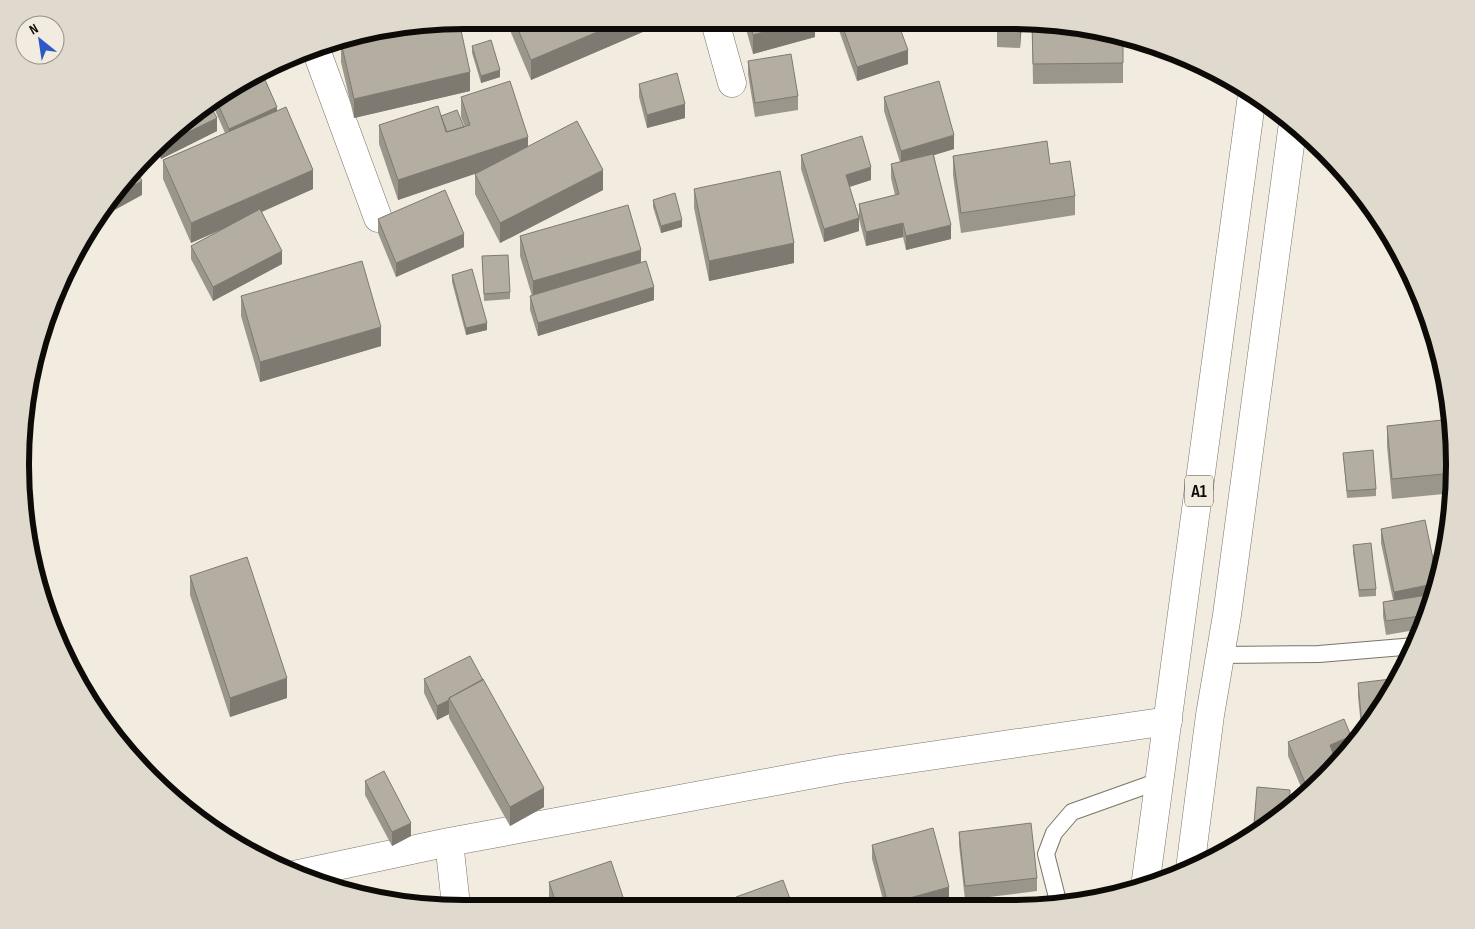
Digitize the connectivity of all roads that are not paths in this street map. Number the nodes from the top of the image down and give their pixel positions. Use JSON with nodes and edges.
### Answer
{"nodes":[{"id":1,"x":717,"y":29,"type":"edge"},
{"id":2,"x":318,"y":54,"type":"edge"},
{"id":3,"x":732,"y":84,"type":"dead end"},
{"id":4,"x":1251,"y":101,"type":"edge"},
{"id":5,"x":1291,"y":131,"type":"edge"},
{"id":6,"x":378,"y":218,"type":"edge"},
{"id":7,"x":1406,"y":647,"type":"edge"},
{"id":8,"x":1220,"y":655,"type":"junction"},
{"id":9,"x":1168,"y":721,"type":"junction"},
{"id":10,"x":1159,"y":781,"type":"junction"},
{"id":11,"x":449,"y":842,"type":"junction"},
{"id":12,"x":1191,"y":860,"type":"edge"},
{"id":13,"x":310,"y":872,"type":"edge"},
{"id":14,"x":1146,"y":878,"type":"edge"},
{"id":15,"x":1057,"y":898,"type":"edge"},
{"id":16,"x":455,"y":900,"type":"edge"}],
"edges":[{"from":1,"to":3,"type":"main road"},
{"from":2,"to":6,"type":"main road"},
{"from":4,"to":9,"type":"main road","number":"A1"},
{"from":5,"to":8,"type":"main road"},
{"from":7,"to":8,"type":"lane"},
{"from":8,"to":12,"type":"main road"},
{"from":9,"to":10,"type":"main road","number":"A1"},
{"from":9,"to":11,"type":"main road"},
{"from":10,"to":14,"type":"main road","number":"A1"},
{"from":10,"to":15,"type":"lane"},
{"from":11,"to":13,"type":"main road"},
{"from":11,"to":16,"type":"main road"}]}
